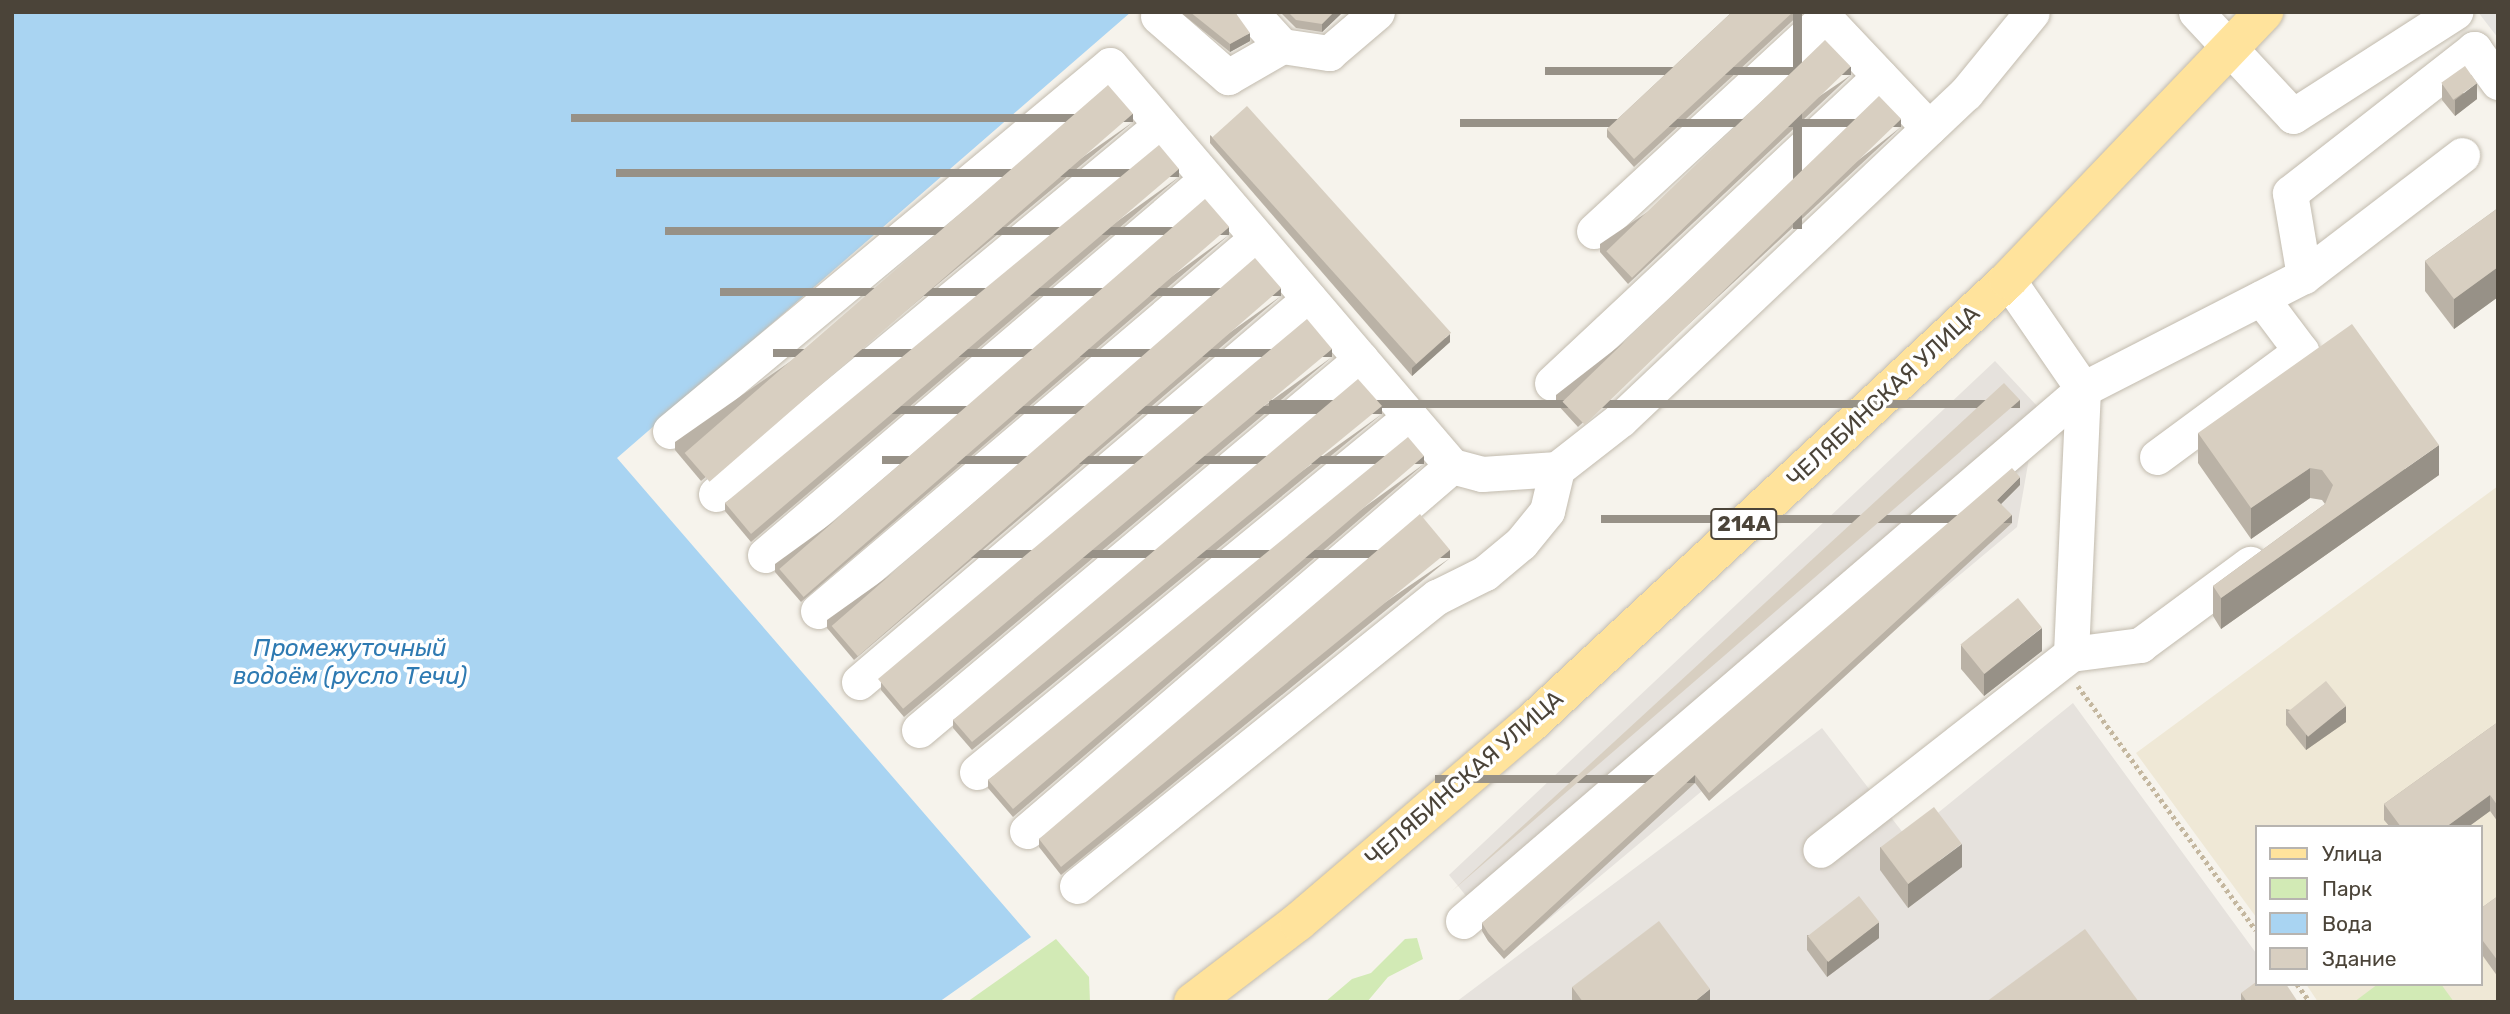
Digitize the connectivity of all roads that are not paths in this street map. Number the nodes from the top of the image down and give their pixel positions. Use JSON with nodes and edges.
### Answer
{"nodes":[{"id":1,"x":1251,"y":12,"type":"edge"},
{"id":2,"x":2032,"y":12,"type":"edge"},
{"id":3,"x":2196,"y":12,"type":"edge"},
{"id":4,"x":2264,"y":12,"type":"edge"},
{"id":5,"x":2455,"y":12,"type":"edge"},
{"id":6,"x":1376,"y":13,"type":"edge"},
{"id":7,"x":1158,"y":16,"type":"dead end"},
{"id":8,"x":1282,"y":46,"type":"junction"},
{"id":9,"x":2228,"y":47,"type":"junction"},
{"id":10,"x":1880,"y":76,"type":"junction"},
{"id":11,"x":2498,"y":82,"type":"edge"},
{"id":12,"x":1161,"y":125,"type":"junction"},
{"id":13,"x":1929,"y":128,"type":"junction"},
{"id":14,"x":2462,"y":155,"type":"dead end"},
{"id":15,"x":1207,"y":179,"type":"junction"},
{"id":16,"x":1594,"y":231,"type":"dead end"},
{"id":17,"x":1258,"y":238,"type":"junction"},
{"id":18,"x":2304,"y":276,"type":"junction"},
{"id":19,"x":2008,"y":280,"type":"junction"},
{"id":20,"x":2261,"y":298,"type":"junction"},
{"id":21,"x":1309,"y":299,"type":"junction"},
{"id":22,"x":1361,"y":359,"type":"junction"},
{"id":23,"x":1552,"y":383,"type":"dead end"},
{"id":24,"x":2083,"y":389,"type":"junction"},
{"id":25,"x":1410,"y":417,"type":"junction"},
{"id":26,"x":670,"y":431,"type":"dead end"},
{"id":27,"x":2157,"y":457,"type":"dead end"},
{"id":28,"x":1452,"y":466,"type":"junction"},
{"id":29,"x":1558,"y":470,"type":"junction"},
{"id":30,"x":716,"y":494,"type":"dead end"},
{"id":31,"x":2280,"y":542,"type":"edge"},
{"id":32,"x":765,"y":555,"type":"dead end"},
{"id":33,"x":818,"y":611,"type":"dead end"},
{"id":34,"x":2071,"y":654,"type":"junction"},
{"id":35,"x":859,"y":682,"type":"dead end"},
{"id":36,"x":919,"y":730,"type":"dead end"},
{"id":37,"x":977,"y":772,"type":"dead end"},
{"id":38,"x":1027,"y":831,"type":"dead end"},
{"id":39,"x":1820,"y":850,"type":"dead end"},
{"id":40,"x":1077,"y":886,"type":"dead end"},
{"id":41,"x":1463,"y":921,"type":"dead end"},
{"id":42,"x":1193,"y":1002,"type":"edge"}],
"edges":[{"from":1,"to":8,"type":"lane"},
{"from":2,"to":13,"type":"lane"},
{"from":3,"to":9,"type":"lane"},
{"from":4,"to":9,"type":"main road","name":"ЧЕЛЯБИНСКАЯ УЛИЦА","number":"214А"},
{"from":5,"to":9,"type":"lane"},
{"from":6,"to":8,"type":"lane"},
{"from":7,"to":8,"type":"lane"},
{"from":9,"to":19,"type":"main road","name":"ЧЕЛЯБИНСКАЯ УЛИЦА","number":"214А"},
{"from":10,"to":13,"type":"lane"},
{"from":10,"to":16,"type":"lane"},
{"from":10,"to":23,"type":"lane"},
{"from":11,"to":18,"type":"lane"},
{"from":12,"to":15,"type":"lane"},
{"from":12,"to":26,"type":"lane"},
{"from":12,"to":30,"type":"lane"},
{"from":13,"to":29,"type":"lane"},
{"from":14,"to":18,"type":"lane"},
{"from":15,"to":17,"type":"lane"},
{"from":15,"to":32,"type":"lane"},
{"from":17,"to":21,"type":"lane"},
{"from":17,"to":33,"type":"lane"},
{"from":18,"to":20,"type":"lane"},
{"from":19,"to":24,"type":"lane"},
{"from":19,"to":42,"type":"main road","name":"ЧЕЛЯБИНСКАЯ УЛИЦА","number":"214А"},
{"from":20,"to":24,"type":"lane"},
{"from":20,"to":27,"type":"lane"},
{"from":21,"to":22,"type":"lane"},
{"from":21,"to":35,"type":"lane"},
{"from":22,"to":25,"type":"lane"},
{"from":22,"to":36,"type":"lane"},
{"from":24,"to":34,"type":"lane"},
{"from":24,"to":41,"type":"lane"},
{"from":25,"to":28,"type":"lane"},
{"from":25,"to":37,"type":"lane"},
{"from":28,"to":29,"type":"lane"},
{"from":28,"to":38,"type":"lane"},
{"from":29,"to":40,"type":"lane"},
{"from":31,"to":34,"type":"lane"},
{"from":34,"to":39,"type":"lane"}]}
